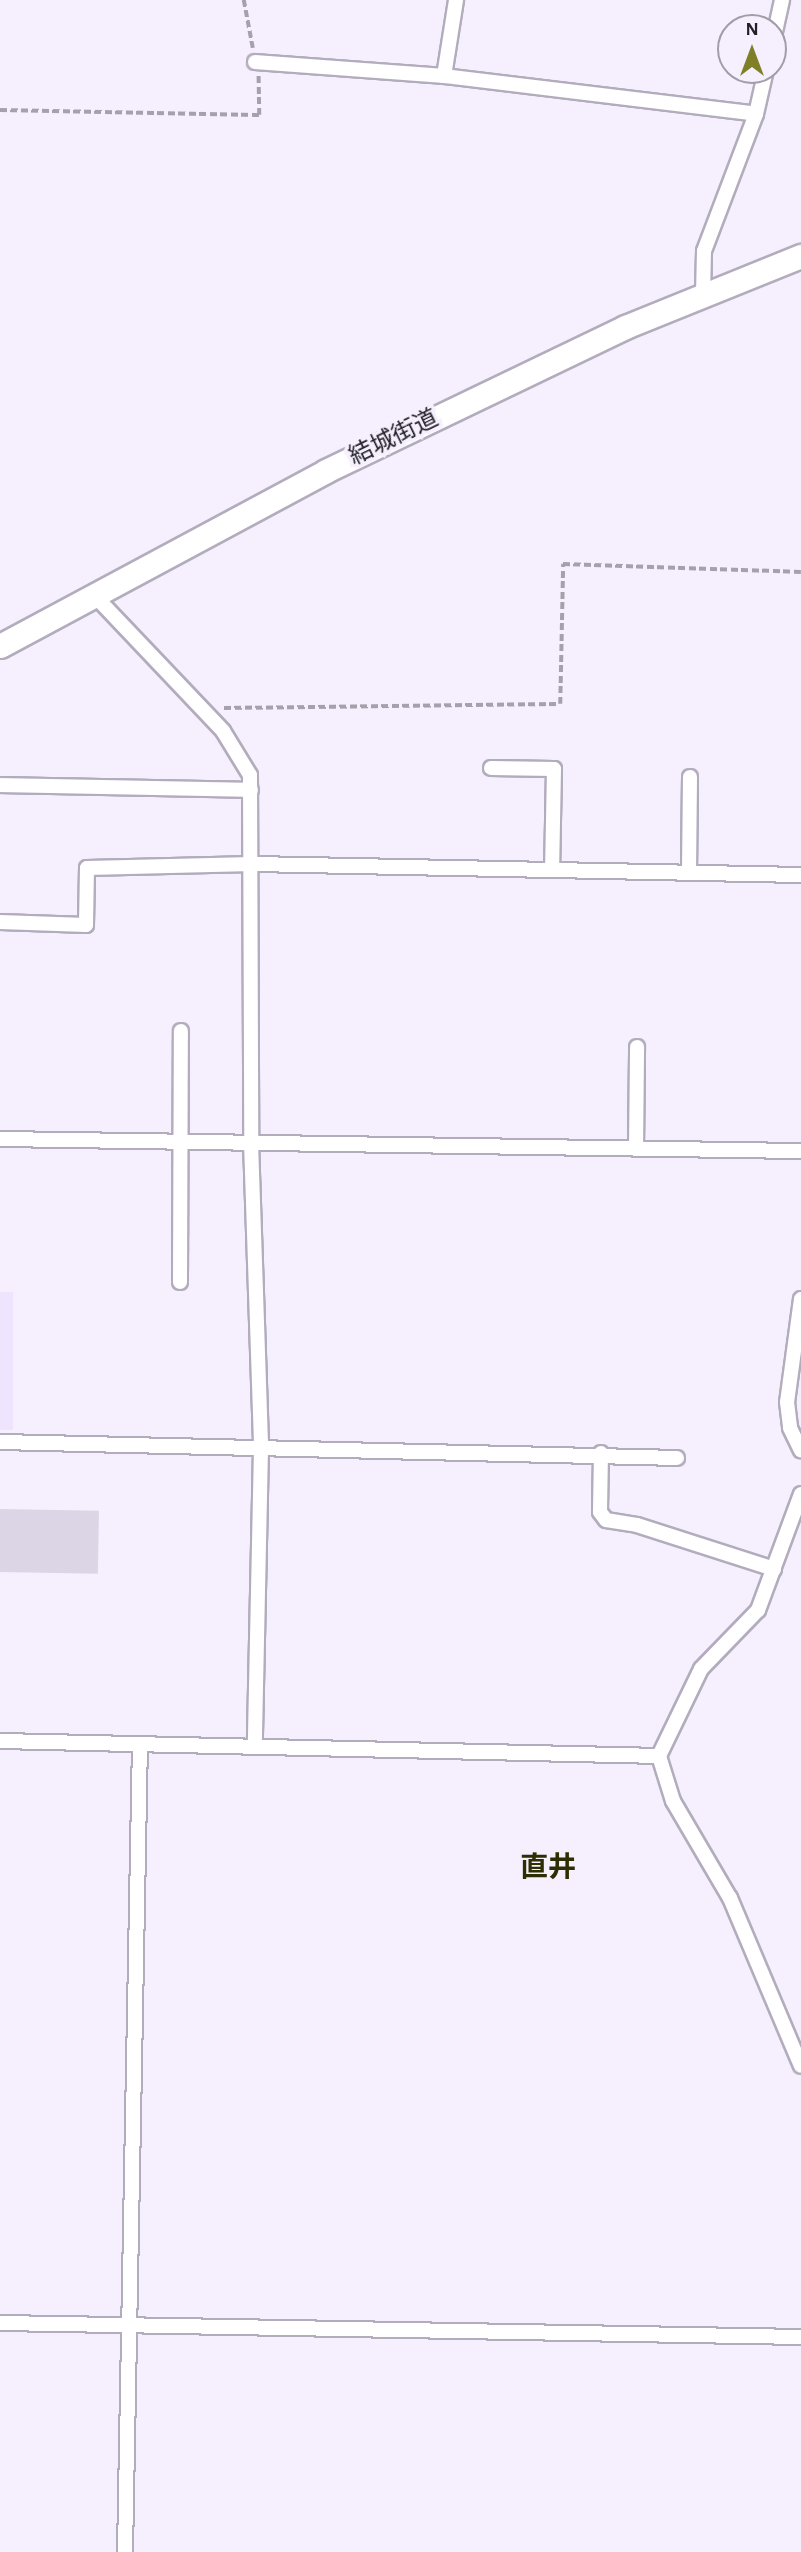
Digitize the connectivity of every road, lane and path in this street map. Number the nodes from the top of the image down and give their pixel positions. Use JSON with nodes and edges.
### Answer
{"nodes":[{"id":1,"x":244,"y":0,"type":"edge"},
{"id":2,"x":456,"y":0,"type":"edge"},
{"id":3,"x":255,"y":62,"type":"junction"},
{"id":4,"x":444,"y":76,"type":"junction"},
{"id":5,"x":763,"y":84,"type":"edge"},
{"id":6,"x":0,"y":110,"type":"edge"},
{"id":7,"x":756,"y":114,"type":"junction"},
{"id":8,"x":801,"y":256,"type":"edge"},
{"id":9,"x":703,"y":295,"type":"junction"},
{"id":10,"x":801,"y":572,"type":"edge"},
{"id":11,"x":95,"y":596,"type":"junction"},
{"id":12,"x":0,"y":646,"type":"edge"},
{"id":13,"x":201,"y":708,"type":"junction"},
{"id":14,"x":491,"y":768,"type":"dead end"},
{"id":15,"x":690,"y":777,"type":"dead end"},
{"id":16,"x":0,"y":785,"type":"edge"},
{"id":17,"x":251,"y":790,"type":"junction"},
{"id":18,"x":253,"y":864,"type":"junction"},
{"id":19,"x":552,"y":870,"type":"junction"},
{"id":20,"x":688,"y":872,"type":"junction"},
{"id":21,"x":801,"y":874,"type":"edge"},
{"id":22,"x":0,"y":922,"type":"edge"},
{"id":23,"x":181,"y":1031,"type":"dead end"},
{"id":24,"x":637,"y":1047,"type":"dead end"},
{"id":25,"x":0,"y":1139,"type":"edge"},
{"id":26,"x":180,"y":1141,"type":"junction"},
{"id":27,"x":250,"y":1142,"type":"junction"},
{"id":28,"x":636,"y":1149,"type":"junction"},
{"id":29,"x":801,"y":1151,"type":"edge"},
{"id":30,"x":180,"y":1282,"type":"dead end"},
{"id":31,"x":801,"y":1299,"type":"edge"},
{"id":32,"x":0,"y":1443,"type":"edge"},
{"id":33,"x":261,"y":1448,"type":"junction"},
{"id":34,"x":801,"y":1451,"type":"edge"},
{"id":35,"x":601,"y":1453,"type":"junction"},
{"id":36,"x":677,"y":1458,"type":"dead end"},
{"id":37,"x":801,"y":1494,"type":"edge"},
{"id":38,"x":774,"y":1569,"type":"junction"},
{"id":39,"x":0,"y":1741,"type":"edge"},
{"id":40,"x":140,"y":1744,"type":"junction"},
{"id":41,"x":256,"y":1745,"type":"junction"},
{"id":42,"x":659,"y":1755,"type":"junction"},
{"id":43,"x":801,"y":2066,"type":"edge"},
{"id":44,"x":0,"y":2323,"type":"edge"},
{"id":45,"x":129,"y":2326,"type":"junction"},
{"id":46,"x":801,"y":2337,"type":"edge"},
{"id":47,"x":125,"y":2552,"type":"edge"}],
"edges":[{"from":1,"to":3,"type":"path"},
{"from":2,"to":4,"type":"street"},
{"from":3,"to":4,"type":"street"},
{"from":3,"to":6,"type":"path"},
{"from":4,"to":7,"type":"street"},
{"from":5,"to":7,"type":"street"},
{"from":7,"to":9,"type":"street"},
{"from":8,"to":9,"type":"main road","name":"結城街道"},
{"from":9,"to":11,"type":"main road","name":"結城街道"},
{"from":10,"to":13,"type":"path"},
{"from":11,"to":12,"type":"main road","name":"結城街道"},
{"from":11,"to":13,"type":"street"},
{"from":13,"to":17,"type":"street"},
{"from":14,"to":19,"type":"street"},
{"from":15,"to":20,"type":"street"},
{"from":16,"to":17,"type":"street"},
{"from":17,"to":18,"type":"street"},
{"from":18,"to":19,"type":"street"},
{"from":18,"to":22,"type":"street"},
{"from":18,"to":27,"type":"street"},
{"from":19,"to":20,"type":"street"},
{"from":20,"to":21,"type":"street"},
{"from":23,"to":26,"type":"street"},
{"from":24,"to":28,"type":"street"},
{"from":25,"to":26,"type":"street"},
{"from":26,"to":27,"type":"street"},
{"from":26,"to":30,"type":"street"},
{"from":27,"to":28,"type":"street"},
{"from":27,"to":33,"type":"street"},
{"from":28,"to":29,"type":"street"},
{"from":31,"to":34,"type":"street"},
{"from":32,"to":33,"type":"street"},
{"from":33,"to":35,"type":"street"},
{"from":33,"to":41,"type":"street"},
{"from":35,"to":36,"type":"street"},
{"from":35,"to":38,"type":"street"},
{"from":37,"to":38,"type":"street"},
{"from":38,"to":42,"type":"street"},
{"from":39,"to":40,"type":"street"},
{"from":40,"to":41,"type":"street"},
{"from":40,"to":45,"type":"street"},
{"from":41,"to":42,"type":"street"},
{"from":42,"to":43,"type":"street"},
{"from":44,"to":45,"type":"street"},
{"from":45,"to":46,"type":"street"},
{"from":45,"to":47,"type":"street"}]}
